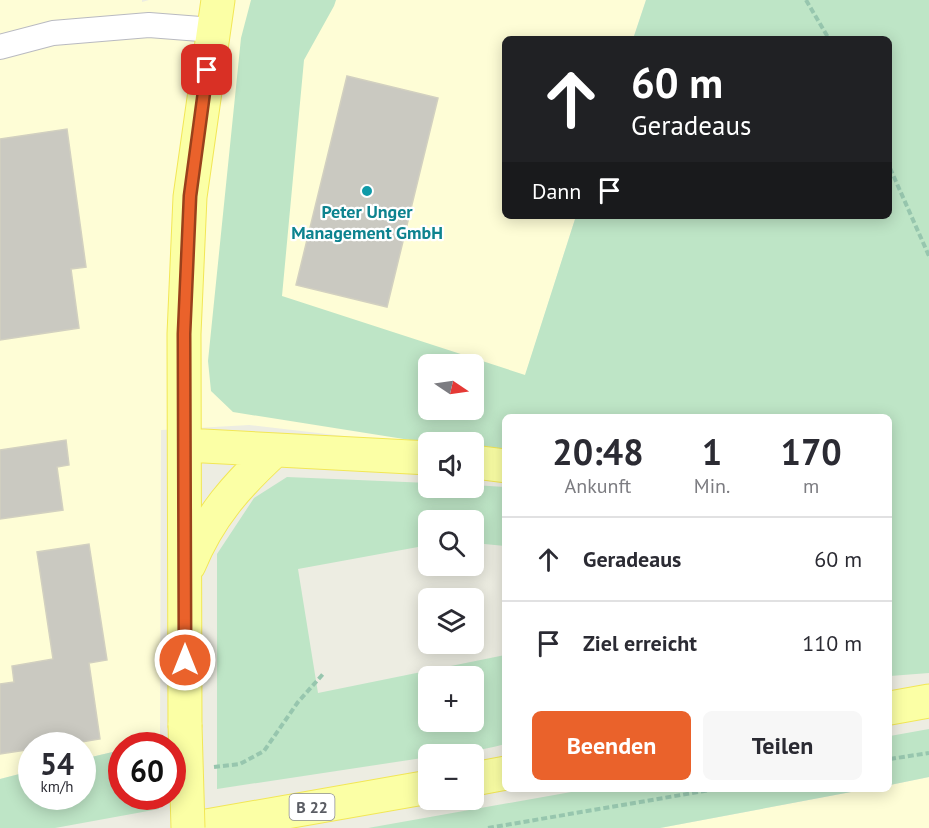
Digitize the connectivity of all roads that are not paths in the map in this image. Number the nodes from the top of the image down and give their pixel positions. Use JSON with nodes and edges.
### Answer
{"nodes":[{"id":1,"x":215,"y":15,"type":"edge"},
{"id":2,"x":0,"y":47,"type":"edge"},
{"id":3,"x":185,"y":445,"type":"junction"},
{"id":4,"x":275,"y":450,"type":"junction"},
{"id":5,"x":418,"y":457,"type":"edge"},
{"id":6,"x":484,"y":463,"type":"edge"},
{"id":7,"x":502,"y":466,"type":"edge"},
{"id":8,"x":185,"y":575,"type":"junction"},
{"id":9,"x":892,"y":694,"type":"edge"},
{"id":10,"x":929,"y":700,"type":"edge"},
{"id":11,"x":892,"y":708,"type":"edge"},
{"id":12,"x":502,"y":774,"type":"edge"},
{"id":13,"x":484,"y":777,"type":"edge"},
{"id":14,"x":418,"y":789,"type":"edge"},
{"id":15,"x":188,"y":828,"type":"edge"},
{"id":16,"x":195,"y":828,"type":"edge"}],
"edges":[{"from":1,"to":2,"type":"street"},
{"from":1,"to":3,"type":"main road"},
{"from":3,"to":4,"type":"main road"},
{"from":3,"to":8,"type":"main road"},
{"from":4,"to":5,"type":"main road"},
{"from":4,"to":8,"type":"main road"},
{"from":6,"to":7,"type":"main road"},
{"from":8,"to":15,"type":"main road","bridge":true},
{"from":9,"to":10,"type":"main road"},
{"from":10,"to":11,"type":"main road"},
{"from":12,"to":13,"type":"main road"},
{"from":14,"to":16,"type":"main road","number":"B 22"}]}
